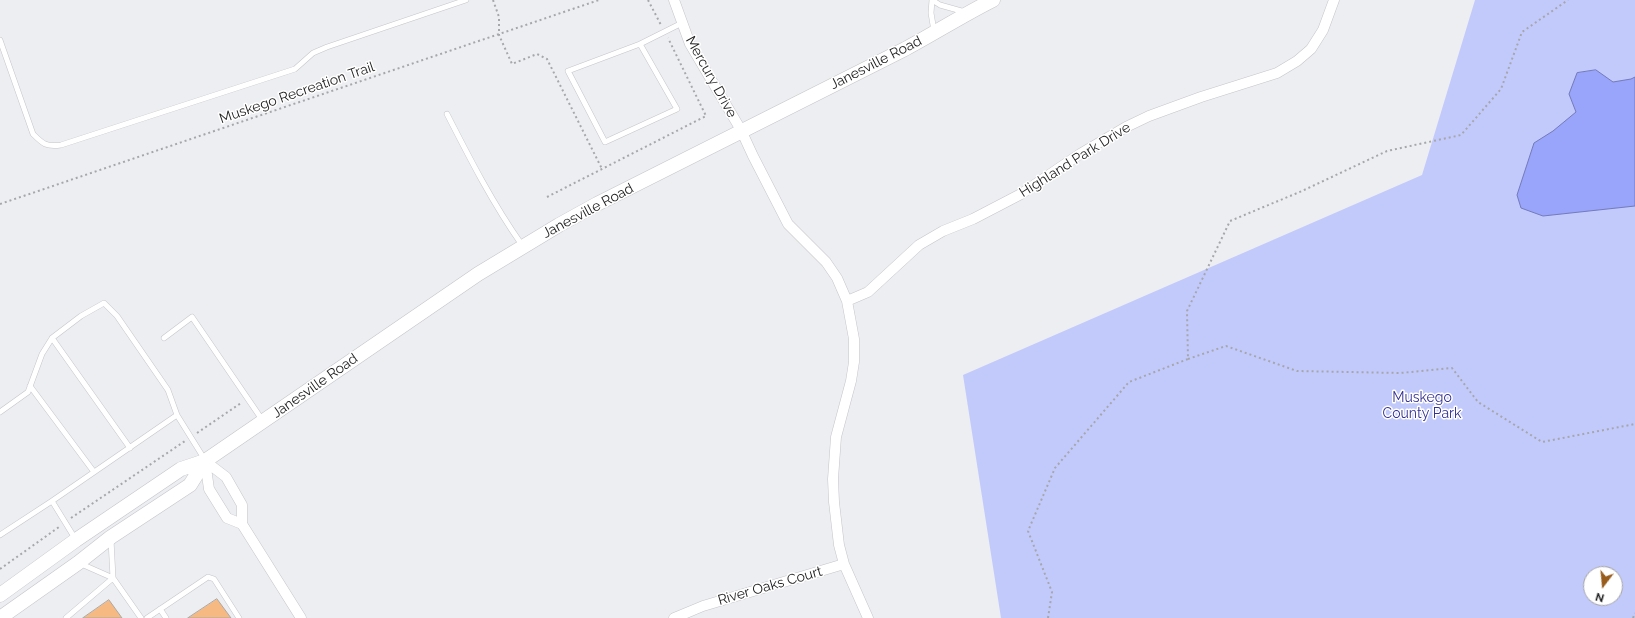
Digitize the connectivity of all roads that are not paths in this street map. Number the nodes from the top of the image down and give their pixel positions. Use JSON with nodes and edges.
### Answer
{"nodes":[{"id":1,"x":466,"y":0,"type":"edge"},
{"id":2,"x":674,"y":0,"type":"edge"},
{"id":3,"x":932,"y":0,"type":"edge"},
{"id":4,"x":993,"y":0,"type":"edge"},
{"id":5,"x":1334,"y":0,"type":"edge"},
{"id":6,"x":968,"y":12,"type":"junction"},
{"id":7,"x":682,"y":23,"type":"junction"},
{"id":8,"x":934,"y":33,"type":"junction"},
{"id":9,"x":0,"y":40,"type":"edge"},
{"id":10,"x":640,"y":44,"type":"junction"},
{"id":11,"x":447,"y":114,"type":"dead end"},
{"id":12,"x":741,"y":130,"type":"junction"},
{"id":13,"x":523,"y":246,"type":"junction"},
{"id":14,"x":847,"y":300,"type":"junction"},
{"id":15,"x":52,"y":338,"type":"junction"},
{"id":16,"x":164,"y":338,"type":"dead end"},
{"id":17,"x":30,"y":386,"type":"junction"},
{"id":18,"x":0,"y":412,"type":"edge"},
{"id":19,"x":177,"y":416,"type":"junction"},
{"id":20,"x":264,"y":421,"type":"junction"},
{"id":21,"x":130,"y":448,"type":"junction"},
{"id":22,"x":205,"y":461,"type":"junction"},
{"id":23,"x":94,"y":472,"type":"junction"},
{"id":24,"x":52,"y":501,"type":"junction"},
{"id":25,"x":242,"y":524,"type":"junction"},
{"id":26,"x":0,"y":535,"type":"edge"},
{"id":27,"x":111,"y":537,"type":"junction"},
{"id":28,"x":76,"y":540,"type":"junction"},
{"id":29,"x":78,"y":563,"type":"junction"},
{"id":30,"x":844,"y":564,"type":"junction"},
{"id":31,"x":114,"y":578,"type":"junction"},
{"id":32,"x":0,"y":595,"type":"edge"},
{"id":33,"x":160,"y":609,"type":"junction"},
{"id":34,"x":0,"y":618,"type":"edge"},
{"id":35,"x":66,"y":618,"type":"edge"},
{"id":36,"x":141,"y":618,"type":"edge"},
{"id":37,"x":147,"y":618,"type":"edge"},
{"id":38,"x":166,"y":618,"type":"edge"},
{"id":39,"x":239,"y":618,"type":"edge"},
{"id":40,"x":301,"y":618,"type":"edge"},
{"id":41,"x":674,"y":618,"type":"edge"},
{"id":42,"x":868,"y":618,"type":"edge"}],
"edges":[{"from":1,"to":9,"type":"lane"},
{"from":2,"to":7,"type":"street","name":"Mercury Drive"},
{"from":3,"to":6,"type":"lane"},
{"from":3,"to":8,"type":"lane"},
{"from":4,"to":6,"type":"main road","name":"Janesville Road"},
{"from":5,"to":14,"type":"street","name":"Highland Park Drive"},
{"from":6,"to":8,"type":"main road","name":"Janesville Road"},
{"from":7,"to":10,"type":"lane"},
{"from":7,"to":12,"type":"street","name":"Mercury Drive"},
{"from":8,"to":12,"type":"main road","name":"Janesville Road"},
{"from":10,"to":10,"type":"lane"},
{"from":11,"to":13,"type":"lane"},
{"from":12,"to":13,"type":"main road","name":"Janesville Road"},
{"from":12,"to":14,"type":"street","name":"Mercury Drive"},
{"from":13,"to":20,"type":"main road","name":"Janesville Road"},
{"from":14,"to":30,"type":"street","name":"Mercury Drive"},
{"from":15,"to":17,"type":"lane"},
{"from":15,"to":19,"type":"lane"},
{"from":15,"to":21,"type":"lane"},
{"from":16,"to":20,"type":"lane"},
{"from":17,"to":18,"type":"lane"},
{"from":17,"to":23,"type":"lane"},
{"from":19,"to":21,"type":"lane"},
{"from":19,"to":22,"type":"lane"},
{"from":20,"to":22,"type":"main road","name":"Janesville Road"},
{"from":21,"to":23,"type":"lane"},
{"from":22,"to":25,"type":"street"},
{"from":22,"to":25,"type":"street"},
{"from":22,"to":27,"type":"main road","name":"Janesville Road"},
{"from":22,"to":28,"type":"main road","name":"Janesville Road"},
{"from":23,"to":24,"type":"lane"},
{"from":24,"to":26,"type":"lane"},
{"from":24,"to":28,"type":"lane"},
{"from":25,"to":40,"type":"street"},
{"from":27,"to":29,"type":"main road","name":"Janesville Road"},
{"from":27,"to":31,"type":"lane"},
{"from":28,"to":32,"type":"main road","name":"Janesville Road"},
{"from":29,"to":31,"type":"lane"},
{"from":29,"to":34,"type":"main road","name":"Janesville Road"},
{"from":30,"to":41,"type":"street","name":"River Oaks Court"},
{"from":30,"to":42,"type":"street","name":"Mercury Drive"},
{"from":31,"to":35,"type":"lane"},
{"from":31,"to":36,"type":"lane"},
{"from":33,"to":37,"type":"lane"},
{"from":33,"to":38,"type":"lane"},
{"from":33,"to":39,"type":"lane"}]}
